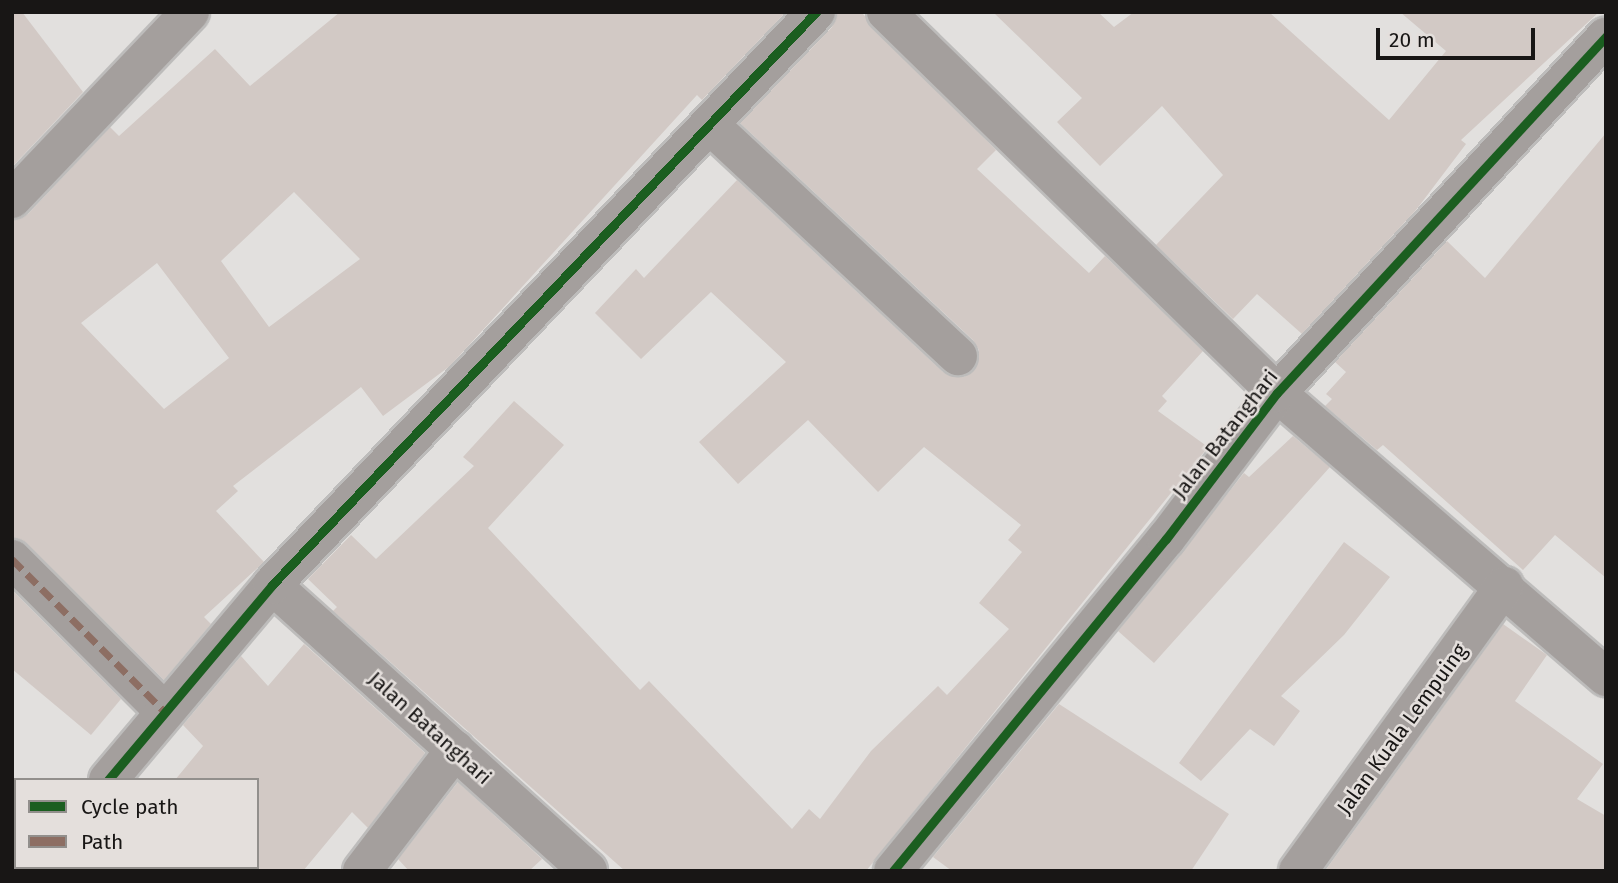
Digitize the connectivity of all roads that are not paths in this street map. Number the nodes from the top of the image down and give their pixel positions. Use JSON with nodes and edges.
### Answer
{"nodes":[{"id":1,"x":190,"y":12,"type":"edge"},
{"id":2,"x":816,"y":12,"type":"edge"},
{"id":3,"x":886,"y":12,"type":"edge"},
{"id":4,"x":1606,"y":37,"type":"edge"},
{"id":5,"x":710,"y":125,"type":"junction"},
{"id":6,"x":12,"y":199,"type":"edge"},
{"id":7,"x":958,"y":356,"type":"dead end"},
{"id":8,"x":1277,"y":393,"type":"junction"},
{"id":9,"x":12,"y":559,"type":"edge"},
{"id":10,"x":272,"y":584,"type":"junction"},
{"id":11,"x":1504,"y":586,"type":"junction"},
{"id":12,"x":1606,"y":677,"type":"edge"},
{"id":13,"x":164,"y":711,"type":"junction"},
{"id":14,"x":454,"y":750,"type":"junction"},
{"id":15,"x":110,"y":778,"type":"edge"},
{"id":16,"x":362,"y":871,"type":"edge"},
{"id":17,"x":588,"y":871,"type":"edge"},
{"id":18,"x":893,"y":871,"type":"edge"},
{"id":19,"x":1298,"y":871,"type":"edge"}],
"edges":[{"from":1,"to":6,"type":"street"},
{"from":2,"to":5,"type":"street"},
{"from":3,"to":8,"type":"street"},
{"from":4,"to":8,"type":"street","name":"Jalan Batanghari"},
{"from":5,"to":7,"type":"street"},
{"from":5,"to":10,"type":"street"},
{"from":8,"to":11,"type":"street"},
{"from":8,"to":18,"type":"street","name":"Jalan Batanghari"},
{"from":9,"to":13,"type":"street"},
{"from":10,"to":13,"type":"street"},
{"from":10,"to":14,"type":"street","name":"Jalan Batanghari"},
{"from":11,"to":12,"type":"street"},
{"from":11,"to":19,"type":"street","name":"Jalan Kuala Lempuing"},
{"from":13,"to":15,"type":"street"},
{"from":14,"to":16,"type":"street"},
{"from":14,"to":17,"type":"street","name":"Jalan Batanghari"}]}
